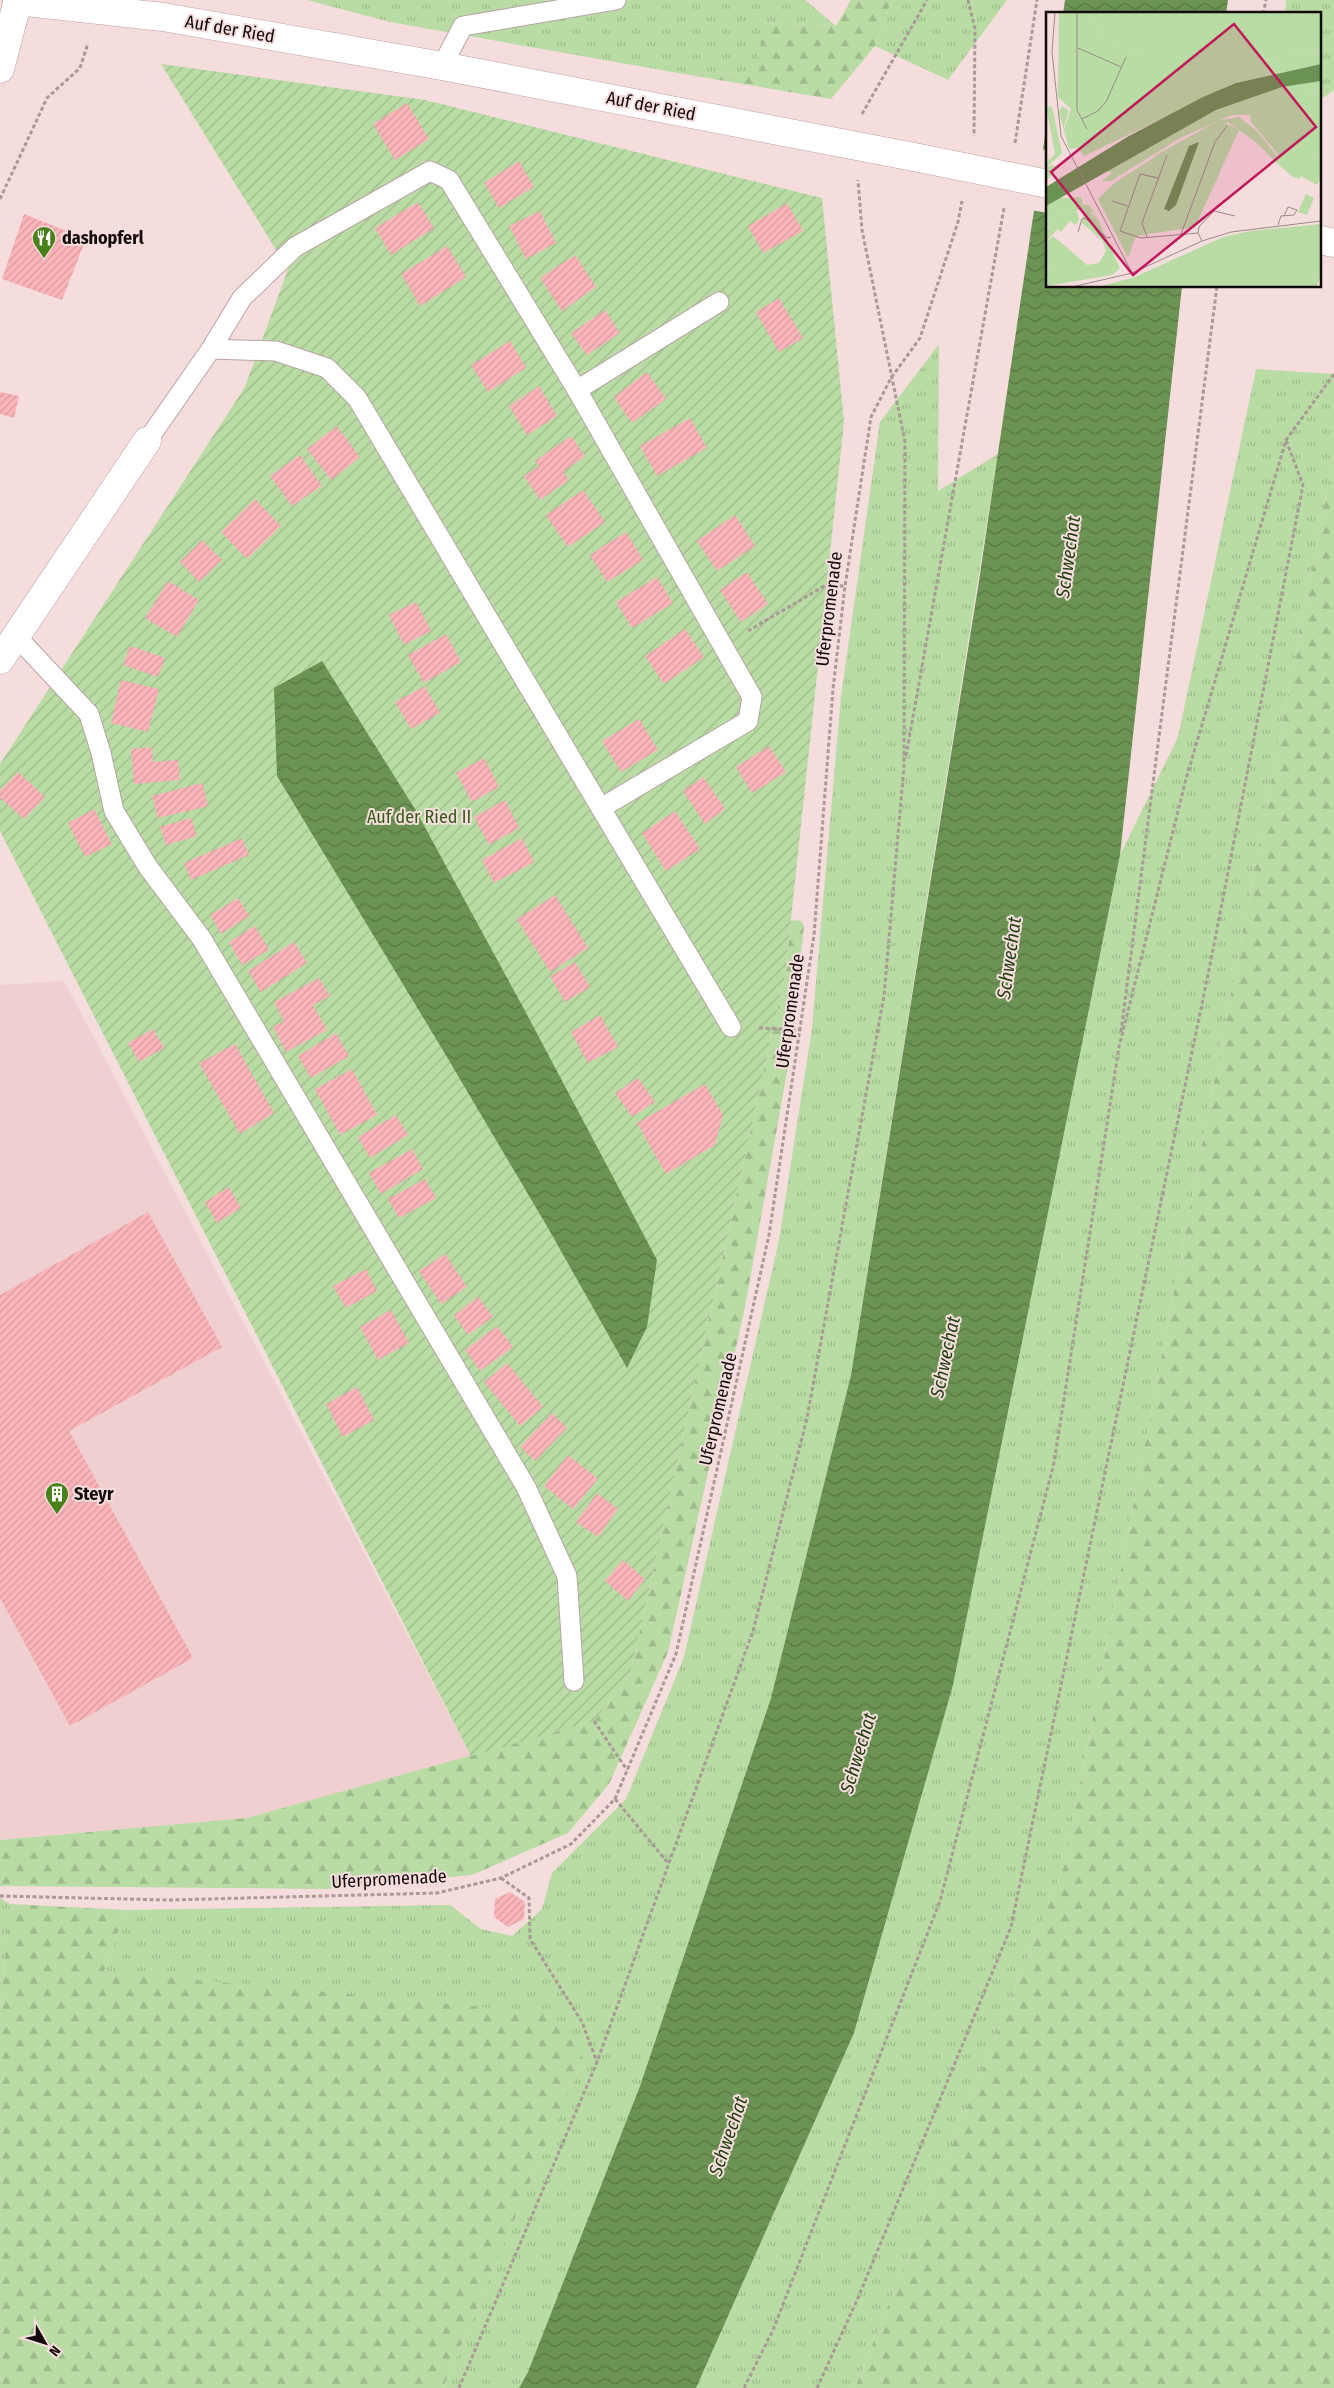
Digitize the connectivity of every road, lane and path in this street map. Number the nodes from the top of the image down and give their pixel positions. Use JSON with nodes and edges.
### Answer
{"nodes":[{"id":1,"x":616,"y":0,"type":"edge"},
{"id":2,"x":927,"y":0,"type":"edge"},
{"id":3,"x":1037,"y":0,"type":"edge"},
{"id":4,"x":18,"y":1,"type":"edge"},
{"id":5,"x":100,"y":10,"type":"junction"},
{"id":6,"x":442,"y":66,"type":"junction"},
{"id":7,"x":0,"y":69,"type":"edge"},
{"id":8,"x":861,"y":116,"type":"dead end"},
{"id":9,"x":860,"y":146,"type":"junction"},
{"id":10,"x":1014,"y":151,"type":"dead end"},
{"id":11,"x":1046,"y":184,"type":"edge"},
{"id":12,"x":0,"y":199,"type":"edge"},
{"id":13,"x":1005,"y":200,"type":"dead end"},
{"id":14,"x":1217,"y":288,"type":"edge"},
{"id":15,"x":719,"y":302,"type":"dead end"},
{"id":16,"x":211,"y":349,"type":"junction"},
{"id":17,"x":1334,"y":374,"type":"edge"},
{"id":18,"x":891,"y":378,"type":"junction"},
{"id":19,"x":577,"y":390,"type":"junction"},
{"id":20,"x":1286,"y":440,"type":"junction"},
{"id":21,"x":147,"y":441,"type":"joint"},
{"id":22,"x":845,"y":586,"type":"junction"},
{"id":23,"x":16,"y":637,"type":"junction"},
{"id":24,"x":723,"y":645,"type":"junction"},
{"id":25,"x":0,"y":660,"type":"edge"},
{"id":26,"x":904,"y":766,"type":"junction"},
{"id":27,"x":601,"y":808,"type":"junction"},
{"id":28,"x":731,"y":1027,"type":"dead end"},
{"id":29,"x":771,"y":1029,"type":"dead end"},
{"id":30,"x":801,"y":1030,"type":"junction"},
{"id":31,"x":1120,"y":1047,"type":"junction"},
{"id":32,"x":574,"y":1681,"type":"dead end"},
{"id":33,"x":594,"y":1721,"type":"dead end"},
{"id":34,"x":628,"y":1771,"type":"junction"},
{"id":35,"x":615,"y":1799,"type":"junction"},
{"id":36,"x":668,"y":1863,"type":"junction"},
{"id":37,"x":501,"y":1878,"type":"junction"},
{"id":38,"x":0,"y":1896,"type":"edge"},
{"id":39,"x":597,"y":2062,"type":"junction"},
{"id":40,"x":459,"y":2388,"type":"edge"},
{"id":41,"x":744,"y":2388,"type":"edge"},
{"id":42,"x":816,"y":2388,"type":"edge"}],
"edges":[{"from":1,"to":6,"type":"lane"},
{"from":2,"to":8,"type":"path"},
{"from":3,"to":10,"type":"path"},
{"from":4,"to":5,"type":"main road","name":"Auf der Ried"},
{"from":4,"to":7,"type":"main road"},
{"from":5,"to":6,"type":"main road","name":"Auf der Ried"},
{"from":5,"to":12,"type":"path"},
{"from":6,"to":9,"type":"main road","name":"Auf der Ried"},
{"from":9,"to":11,"type":"main road","name":"Auf der Ried","bridge":true},
{"from":9,"to":18,"type":"path"},
{"from":13,"to":26,"type":"path"},
{"from":14,"to":31,"type":"path"},
{"from":15,"to":19,"type":"lane"},
{"from":16,"to":19,"type":"lane"},
{"from":16,"to":21,"type":"lane"},
{"from":16,"to":27,"type":"lane"},
{"from":17,"to":20,"type":"path"},
{"from":18,"to":22,"type":"path","name":"Uferpromenade"},
{"from":18,"to":26,"type":"path"},
{"from":19,"to":24,"type":"lane"},
{"from":20,"to":31,"type":"path"},
{"from":20,"to":42,"type":"path"},
{"from":21,"to":23,"type":"main road"},
{"from":22,"to":24,"type":"path"},
{"from":22,"to":30,"type":"path","name":"Uferpromenade"},
{"from":23,"to":25,"type":"main road"},
{"from":23,"to":32,"type":"lane"},
{"from":24,"to":27,"type":"lane"},
{"from":26,"to":36,"type":"path"},
{"from":27,"to":28,"type":"lane"},
{"from":29,"to":30,"type":"path"},
{"from":30,"to":34,"type":"path","name":"Uferpromenade"},
{"from":31,"to":41,"type":"path"},
{"from":33,"to":34,"type":"path"},
{"from":34,"to":35,"type":"path","name":"Uferpromenade"},
{"from":35,"to":36,"type":"path"},
{"from":35,"to":37,"type":"path","name":"Uferpromenade"},
{"from":36,"to":39,"type":"path"},
{"from":37,"to":38,"type":"path","name":"Uferpromenade"},
{"from":37,"to":39,"type":"path"},
{"from":39,"to":40,"type":"path"}]}
